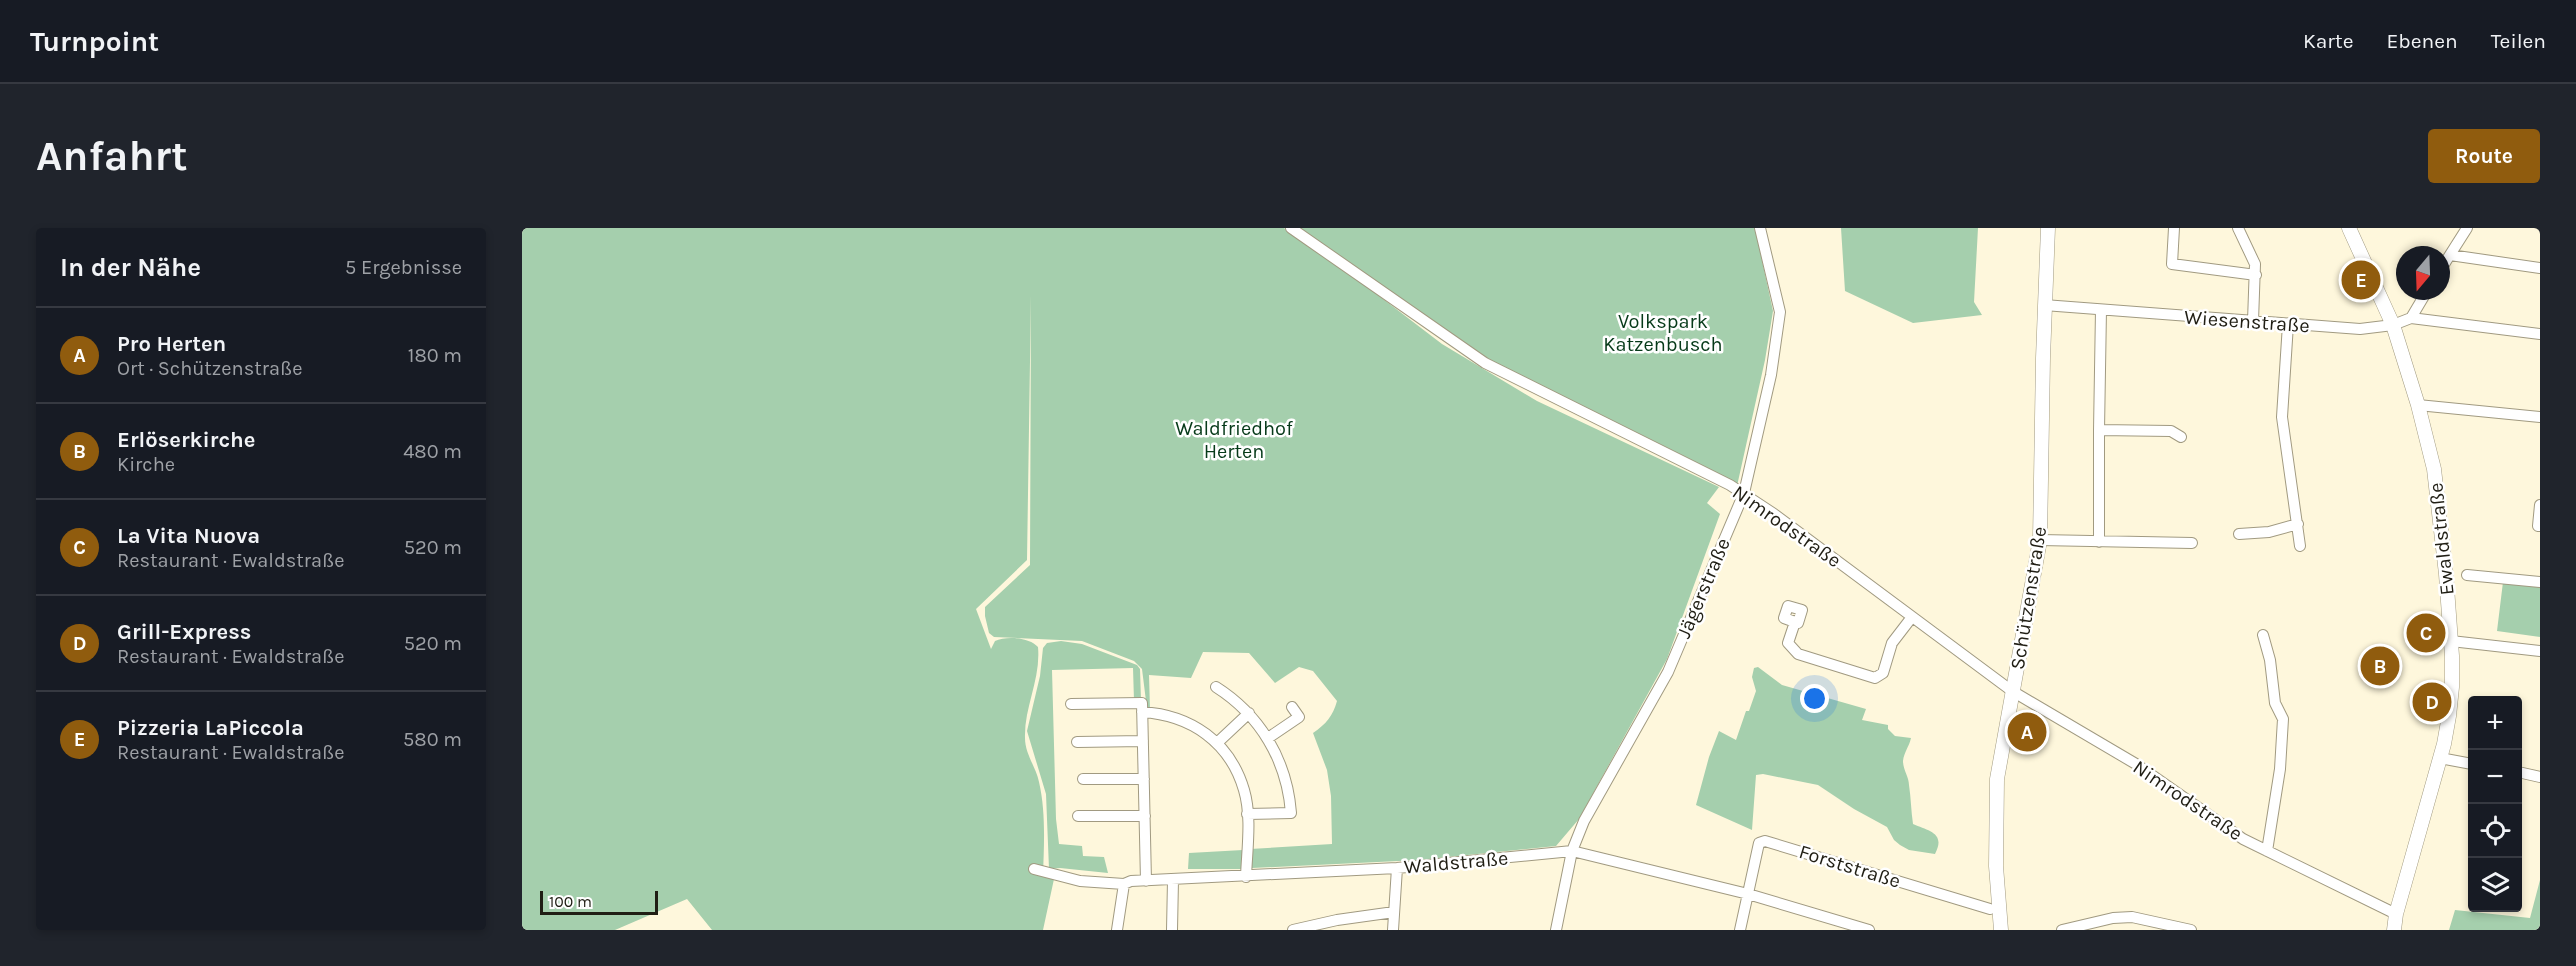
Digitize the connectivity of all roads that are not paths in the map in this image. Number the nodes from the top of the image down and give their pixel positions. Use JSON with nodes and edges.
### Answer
{"nodes":[{"id":1,"x":1291,"y":228,"type":"edge"},
{"id":2,"x":1760,"y":228,"type":"edge"},
{"id":3,"x":2048,"y":228,"type":"edge"},
{"id":4,"x":2174,"y":228,"type":"edge"},
{"id":5,"x":2238,"y":228,"type":"edge"},
{"id":6,"x":2349,"y":228,"type":"edge"},
{"id":7,"x":2467,"y":228,"type":"edge"},
{"id":8,"x":2450,"y":255,"type":"joint"},
{"id":9,"x":2540,"y":268,"type":"edge"},
{"id":10,"x":2256,"y":275,"type":"junction"},
{"id":11,"x":2421,"y":300,"type":"edge"},
{"id":12,"x":2044,"y":305,"type":"junction"},
{"id":13,"x":2101,"y":310,"type":"junction"},
{"id":14,"x":2410,"y":318,"type":"junction"},
{"id":15,"x":2253,"y":321,"type":"junction"},
{"id":16,"x":2288,"y":324,"type":"junction"},
{"id":17,"x":2393,"y":325,"type":"junction"},
{"id":18,"x":2540,"y":334,"type":"edge"},
{"id":19,"x":2418,"y":405,"type":"junction"},
{"id":20,"x":2540,"y":417,"type":"edge"},
{"id":21,"x":2100,"y":430,"type":"junction"},
{"id":22,"x":2181,"y":437,"type":"dead end"},
{"id":23,"x":1744,"y":493,"type":"junction"},
{"id":24,"x":2540,"y":505,"type":"edge"},
{"id":25,"x":2298,"y":524,"type":"junction"},
{"id":26,"x":2540,"y":526,"type":"edge"},
{"id":27,"x":2239,"y":534,"type":"dead end"},
{"id":28,"x":2040,"y":540,"type":"junction"},
{"id":29,"x":2099,"y":542,"type":"junction"},
{"id":30,"x":2192,"y":543,"type":"dead end"},
{"id":31,"x":2300,"y":546,"type":"dead end"},
{"id":32,"x":2467,"y":575,"type":"dead end"},
{"id":33,"x":2540,"y":582,"type":"edge"},
{"id":34,"x":1912,"y":617,"type":"junction"},
{"id":35,"x":1795,"y":622,"type":"dead end"},
{"id":36,"x":2263,"y":635,"type":"dead end"},
{"id":37,"x":2451,"y":641,"type":"junction"},
{"id":38,"x":2540,"y":651,"type":"edge"},
{"id":39,"x":1216,"y":687,"type":"dead end"},
{"id":40,"x":2012,"y":691,"type":"junction"},
{"id":41,"x":1071,"y":704,"type":"dead end"},
{"id":42,"x":1292,"y":707,"type":"dead end"},
{"id":43,"x":1142,"y":712,"type":"junction"},
{"id":44,"x":1249,"y":713,"type":"junction"},
{"id":45,"x":1268,"y":738,"type":"junction"},
{"id":46,"x":1143,"y":741,"type":"junction"},
{"id":47,"x":1077,"y":742,"type":"dead end"},
{"id":48,"x":1217,"y":743,"type":"junction"},
{"id":49,"x":2440,"y":758,"type":"junction"},
{"id":50,"x":2468,"y":763,"type":"edge"},
{"id":51,"x":2522,"y":773,"type":"edge"},
{"id":52,"x":2540,"y":777,"type":"edge"},
{"id":53,"x":1083,"y":779,"type":"dead end"},
{"id":54,"x":1144,"y":779,"type":"junction"},
{"id":55,"x":1247,"y":814,"type":"junction"},
{"id":56,"x":1078,"y":816,"type":"dead end"},
{"id":57,"x":1145,"y":816,"type":"junction"},
{"id":58,"x":1572,"y":851,"type":"junction"},
{"id":59,"x":2267,"y":851,"type":"junction"},
{"id":60,"x":1397,"y":868,"type":"junction"},
{"id":61,"x":1034,"y":869,"type":"dead end"},
{"id":62,"x":1246,"y":877,"type":"junction"},
{"id":63,"x":1173,"y":880,"type":"junction"},
{"id":64,"x":1146,"y":881,"type":"junction"},
{"id":65,"x":1124,"y":884,"type":"junction"},
{"id":66,"x":1748,"y":894,"type":"junction"},
{"id":67,"x":1990,"y":909,"type":"dead end"},
{"id":68,"x":1394,"y":912,"type":"junction"},
{"id":69,"x":2396,"y":914,"type":"junction"},
{"id":70,"x":1117,"y":930,"type":"edge"},
{"id":71,"x":1172,"y":930,"type":"edge"},
{"id":72,"x":1293,"y":930,"type":"edge"},
{"id":73,"x":1393,"y":930,"type":"edge"},
{"id":74,"x":1556,"y":930,"type":"edge"},
{"id":75,"x":1740,"y":930,"type":"edge"},
{"id":76,"x":1869,"y":930,"type":"edge"},
{"id":77,"x":2001,"y":930,"type":"edge"},
{"id":78,"x":2062,"y":930,"type":"edge"},
{"id":79,"x":2191,"y":930,"type":"edge"},
{"id":80,"x":2394,"y":930,"type":"edge"}],
"edges":[{"from":1,"to":23,"type":"street","name":"Nimrodstraße"},
{"from":2,"to":23,"type":"street","name":"Jägerstraße"},
{"from":3,"to":12,"type":"main road","name":"Schützenstraße"},
{"from":4,"to":10,"type":"street"},
{"from":5,"to":10,"type":"street"},
{"from":6,"to":17,"type":"main road","name":"Ewaldstraße"},
{"from":7,"to":8,"type":"street"},
{"from":8,"to":9,"type":"street"},
{"from":10,"to":15,"type":"street"},
{"from":11,"to":14,"type":"street"},
{"from":12,"to":13,"type":"street","name":"Wiesenstraße"},
{"from":12,"to":28,"type":"main road","name":"Schützenstraße"},
{"from":13,"to":15,"type":"street","name":"Wiesenstraße"},
{"from":13,"to":21,"type":"street"},
{"from":14,"to":17,"type":"street","name":"Wiesenstraße"},
{"from":14,"to":18,"type":"street"},
{"from":15,"to":16,"type":"street","name":"Wiesenstraße"},
{"from":16,"to":17,"type":"street","name":"Wiesenstraße"},
{"from":16,"to":25,"type":"street"},
{"from":17,"to":19,"type":"main road","name":"Ewaldstraße"},
{"from":19,"to":20,"type":"street"},
{"from":19,"to":37,"type":"main road","name":"Ewaldstraße"},
{"from":21,"to":22,"type":"street"},
{"from":21,"to":29,"type":"street"},
{"from":23,"to":34,"type":"street","name":"Nimrodstraße"},
{"from":23,"to":58,"type":"street","name":"Jägerstraße"},
{"from":24,"to":26,"type":"street"},
{"from":25,"to":27,"type":"street"},
{"from":25,"to":31,"type":"street"},
{"from":28,"to":29,"type":"street"},
{"from":28,"to":40,"type":"main road","name":"Schützenstraße"},
{"from":29,"to":30,"type":"street"},
{"from":32,"to":33,"type":"street"},
{"from":34,"to":35,"type":"street"},
{"from":34,"to":40,"type":"street","name":"Nimrodstraße"},
{"from":36,"to":59,"type":"street","name":"Nimrodstraße"},
{"from":37,"to":38,"type":"street"},
{"from":37,"to":49,"type":"main road","name":"Ewaldstraße"},
{"from":39,"to":44,"type":"street"},
{"from":40,"to":59,"type":"street","name":"Nimrodstraße"},
{"from":40,"to":77,"type":"main road","name":"Schützenstraße"},
{"from":41,"to":43,"type":"street"},
{"from":42,"to":45,"type":"street"},
{"from":43,"to":46,"type":"street"},
{"from":43,"to":48,"type":"street"},
{"from":44,"to":45,"type":"street"},
{"from":44,"to":48,"type":"street"},
{"from":45,"to":55,"type":"street"},
{"from":46,"to":47,"type":"street"},
{"from":46,"to":54,"type":"street"},
{"from":48,"to":55,"type":"street"},
{"from":49,"to":50,"type":"street"},
{"from":49,"to":69,"type":"main road","name":"Ewaldstraße"},
{"from":51,"to":52,"type":"street"},
{"from":53,"to":54,"type":"street"},
{"from":54,"to":57,"type":"street"},
{"from":55,"to":62,"type":"street"},
{"from":56,"to":57,"type":"street"},
{"from":57,"to":64,"type":"street"},
{"from":58,"to":60,"type":"street","name":"Waldstraße"},
{"from":58,"to":66,"type":"street","name":"Waldstraße"},
{"from":58,"to":74,"type":"street","name":"Jägerstraße"},
{"from":59,"to":69,"type":"street","name":"Nimrodstraße"},
{"from":60,"to":62,"type":"street","name":"Waldstraße"},
{"from":60,"to":68,"type":"street"},
{"from":61,"to":65,"type":"street","name":"Waldstraße"},
{"from":62,"to":63,"type":"street","name":"Waldstraße"},
{"from":63,"to":64,"type":"street","name":"Waldstraße"},
{"from":63,"to":71,"type":"street"},
{"from":64,"to":65,"type":"street","name":"Waldstraße"},
{"from":65,"to":70,"type":"street"},
{"from":66,"to":67,"type":"street","name":"Forststraße"},
{"from":66,"to":75,"type":"street"},
{"from":66,"to":76,"type":"street","name":"Waldstraße"},
{"from":68,"to":72,"type":"street"},
{"from":68,"to":73,"type":"street"},
{"from":69,"to":80,"type":"main road","name":"Ewaldstraße"},
{"from":78,"to":79,"type":"street"}]}
